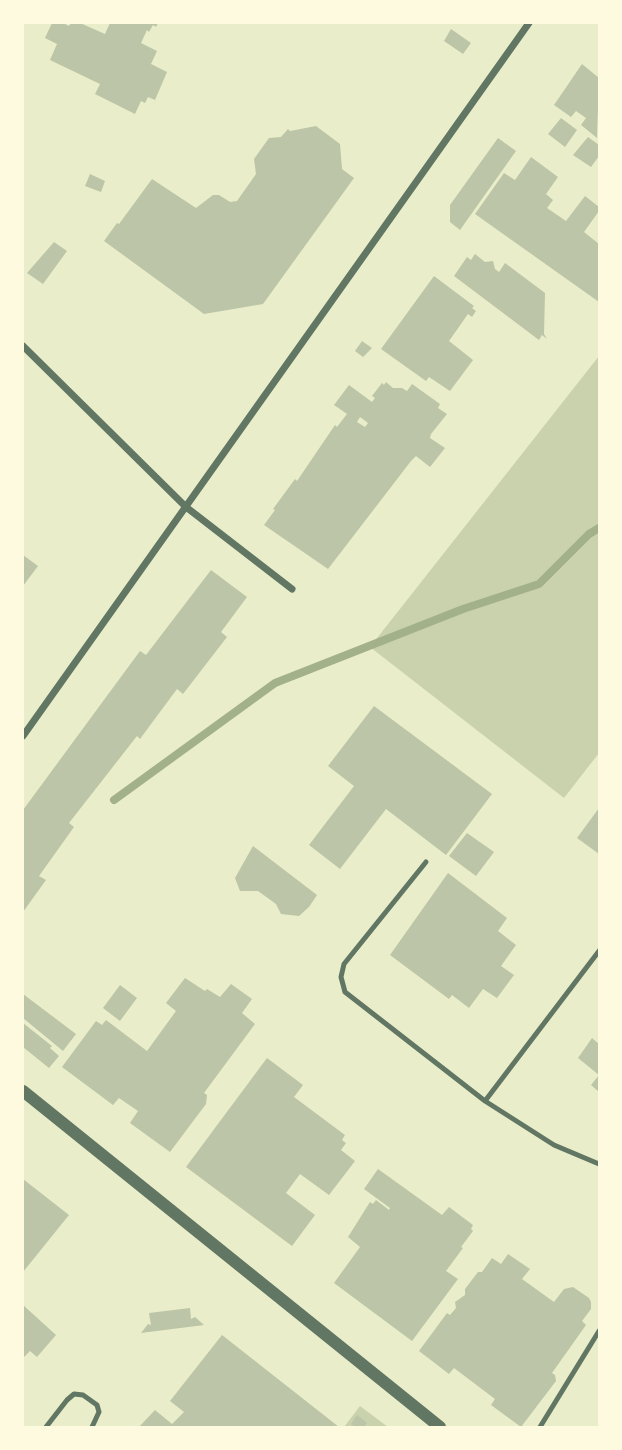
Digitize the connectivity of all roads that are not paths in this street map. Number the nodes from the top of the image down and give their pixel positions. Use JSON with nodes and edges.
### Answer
{"nodes":[{"id":1,"x":529,"y":23,"type":"edge"},
{"id":2,"x":23,"y":346,"type":"edge"},
{"id":3,"x":186,"y":507,"type":"junction"},
{"id":4,"x":292,"y":589,"type":"dead end"},
{"id":5,"x":23,"y":736,"type":"edge"},
{"id":6,"x":426,"y":862,"type":"dead end"},
{"id":7,"x":599,"y":951,"type":"edge"},
{"id":8,"x":23,"y":1091,"type":"edge"},
{"id":9,"x":485,"y":1101,"type":"junction"},
{"id":10,"x":599,"y":1164,"type":"edge"},
{"id":11,"x":599,"y":1331,"type":"edge"},
{"id":12,"x":46,"y":1427,"type":"edge"},
{"id":13,"x":92,"y":1427,"type":"edge"},
{"id":14,"x":440,"y":1427,"type":"edge"},
{"id":15,"x":540,"y":1427,"type":"edge"}],
"edges":[{"from":1,"to":3,"type":"street"},
{"from":2,"to":3,"type":"street"},
{"from":3,"to":4,"type":"street"},
{"from":3,"to":5,"type":"street"},
{"from":6,"to":9,"type":"lane"},
{"from":7,"to":9,"type":"lane"},
{"from":8,"to":14,"type":"street"},
{"from":9,"to":10,"type":"lane"},
{"from":11,"to":15,"type":"lane"},
{"from":12,"to":13,"type":"lane"}]}
